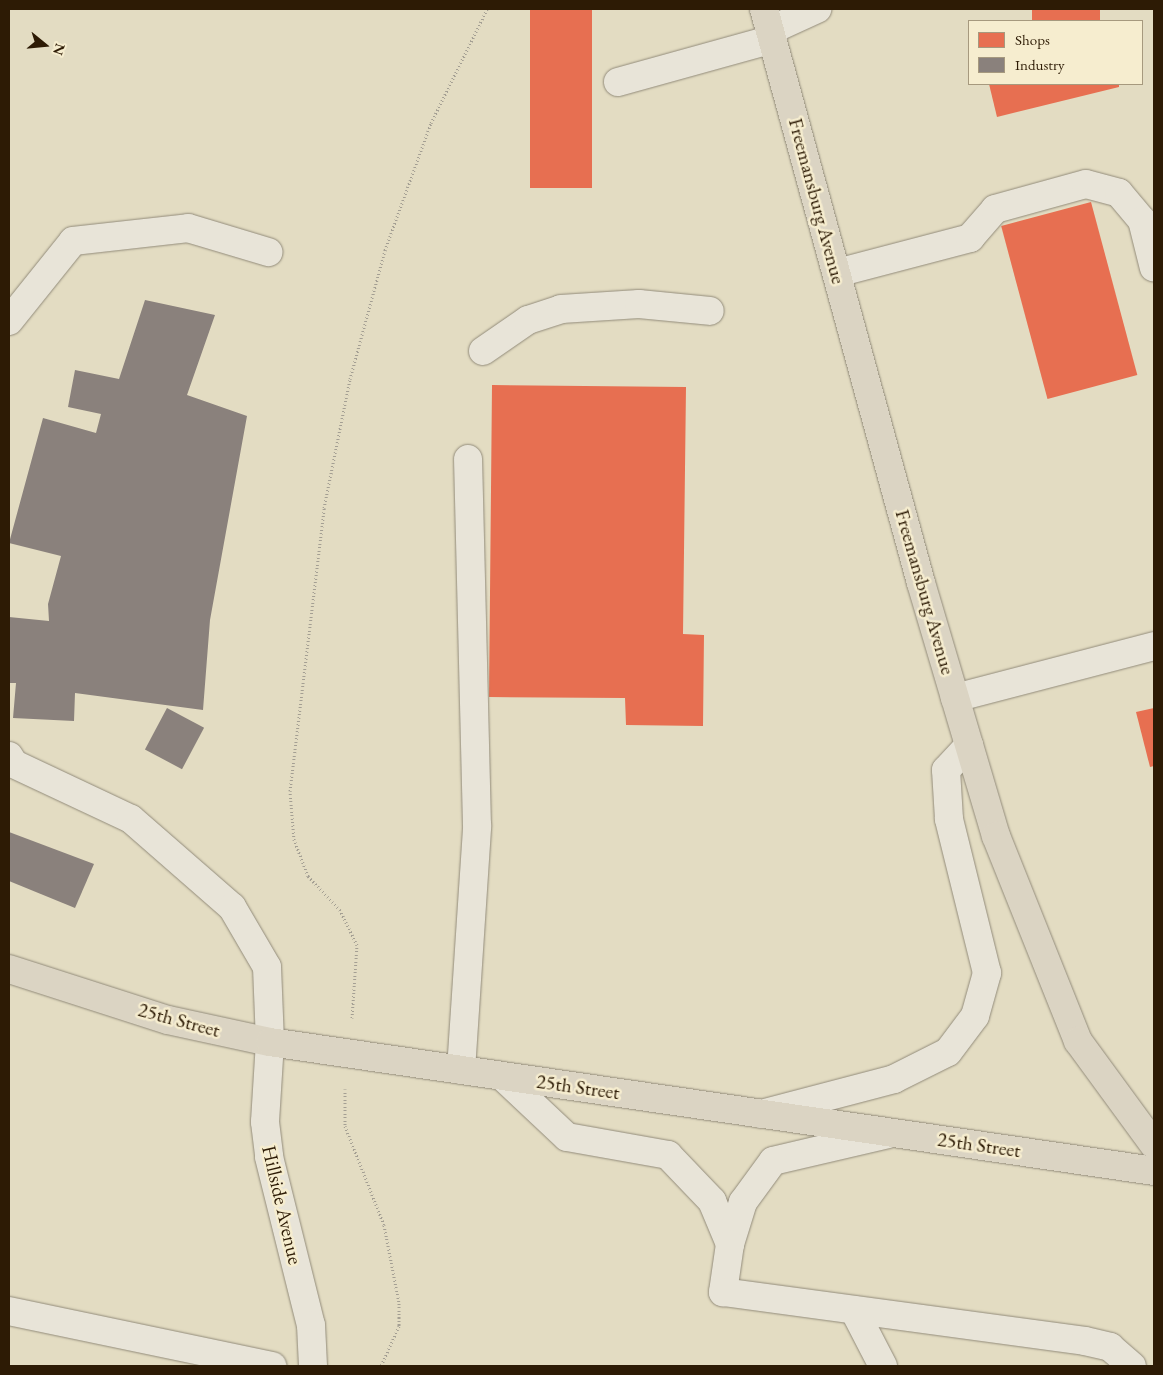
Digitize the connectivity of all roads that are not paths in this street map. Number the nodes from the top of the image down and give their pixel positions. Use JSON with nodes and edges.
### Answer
{"nodes":[{"id":1,"x":817,"y":9,"type":"edge"},
{"id":2,"x":769,"y":26,"type":"edge"},
{"id":3,"x":618,"y":82,"type":"dead end"},
{"id":4,"x":268,"y":252,"type":"dead end"},
{"id":5,"x":1154,"y":268,"type":"edge"},
{"id":6,"x":837,"y":273,"type":"junction"},
{"id":7,"x":710,"y":311,"type":"dead end"},
{"id":8,"x":9,"y":321,"type":"edge"},
{"id":9,"x":483,"y":351,"type":"dead end"},
{"id":10,"x":468,"y":459,"type":"dead end"},
{"id":11,"x":1154,"y":646,"type":"edge"},
{"id":12,"x":955,"y":698,"type":"junction"},
{"id":13,"x":970,"y":745,"type":"junction"},
{"id":14,"x":9,"y":756,"type":"edge"},
{"id":15,"x":10,"y":971,"type":"edge"},
{"id":16,"x":270,"y":1042,"type":"junction"},
{"id":17,"x":461,"y":1070,"type":"junction"},
{"id":18,"x":502,"y":1076,"type":"junction"},
{"id":19,"x":761,"y":1114,"type":"junction"},
{"id":20,"x":892,"y":1133,"type":"junction"},
{"id":21,"x":1154,"y":1145,"type":"edge"},
{"id":22,"x":1154,"y":1171,"type":"edge"},
{"id":23,"x":730,"y":1244,"type":"junction"},
{"id":24,"x":854,"y":1310,"type":"junction"},
{"id":25,"x":9,"y":1311,"type":"edge"},
{"id":26,"x":272,"y":1366,"type":"edge"},
{"id":27,"x":313,"y":1366,"type":"edge"},
{"id":28,"x":883,"y":1366,"type":"edge"},
{"id":29,"x":1132,"y":1366,"type":"edge"}],
"edges":[{"from":1,"to":2,"type":"street"},
{"from":2,"to":3,"type":"street"},
{"from":2,"to":6,"type":"main road","name":"Freemansburg Avenue"},
{"from":4,"to":8,"type":"street"},
{"from":5,"to":6,"type":"street"},
{"from":6,"to":12,"type":"main road","name":"Freemansburg Avenue"},
{"from":7,"to":9,"type":"street"},
{"from":10,"to":17,"type":"street"},
{"from":11,"to":12,"type":"street"},
{"from":12,"to":13,"type":"main road","name":"Freemansburg Avenue"},
{"from":13,"to":19,"type":"street"},
{"from":13,"to":21,"type":"main road","name":"Freemansburg Avenue"},
{"from":14,"to":16,"type":"street","name":"Hillside Avenue"},
{"from":15,"to":16,"type":"main road","name":"25th Street"},
{"from":16,"to":17,"type":"main road","name":"25th Street"},
{"from":16,"to":27,"type":"street","name":"Hillside Avenue"},
{"from":17,"to":18,"type":"main road","name":"25th Street"},
{"from":18,"to":19,"type":"main road","name":"25th Street"},
{"from":18,"to":23,"type":"street"},
{"from":19,"to":20,"type":"main road","name":"25th Street"},
{"from":20,"to":22,"type":"main road","name":"25th Street"},
{"from":20,"to":23,"type":"street"},
{"from":23,"to":24,"type":"street"},
{"from":24,"to":28,"type":"street"},
{"from":24,"to":29,"type":"street"},
{"from":25,"to":26,"type":"street"}]}
